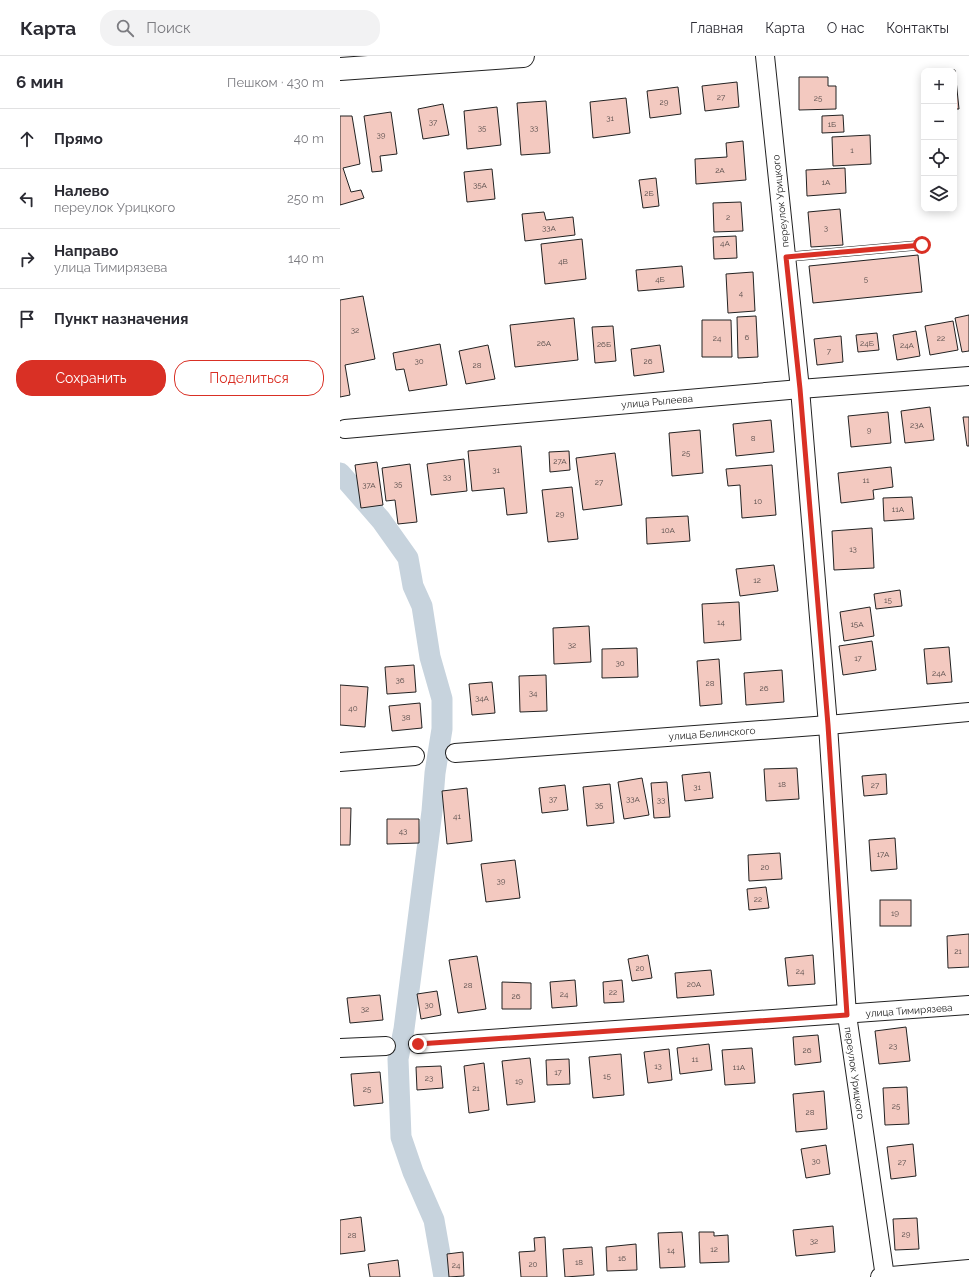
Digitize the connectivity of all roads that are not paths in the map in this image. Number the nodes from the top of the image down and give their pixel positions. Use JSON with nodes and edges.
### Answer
{"nodes":[{"id":1,"x":523,"y":56,"type":"edge"},
{"id":2,"x":765,"y":56,"type":"edge"},
{"id":3,"x":340,"y":69,"type":"edge"},
{"id":4,"x":922,"y":245,"type":"dead end"},
{"id":5,"x":786,"y":257,"type":"junction"},
{"id":6,"x":969,"y":376,"type":"edge"},
{"id":7,"x":800,"y":389,"type":"junction"},
{"id":8,"x":345,"y":429,"type":"dead end"},
{"id":9,"x":969,"y":712,"type":"edge"},
{"id":10,"x":828,"y":725,"type":"junction"},
{"id":11,"x":455,"y":753,"type":"dead end"},
{"id":12,"x":415,"y":756,"type":"dead end"},
{"id":13,"x":340,"y":762,"type":"edge"},
{"id":14,"x":969,"y":1006,"type":"edge"},
{"id":15,"x":847,"y":1015,"type":"junction"},
{"id":16,"x":418,"y":1044,"type":"dead end"},
{"id":17,"x":386,"y":1046,"type":"dead end"},
{"id":18,"x":340,"y":1048,"type":"edge"},
{"id":19,"x":969,"y":1269,"type":"edge"},
{"id":20,"x":880,"y":1277,"type":"edge"},
{"id":21,"x":885,"y":1277,"type":"edge"}],
"edges":[{"from":1,"to":3,"type":"street"},
{"from":2,"to":5,"type":"street","name":"переулок Урицкого"},
{"from":4,"to":5,"type":"lane"},
{"from":5,"to":7,"type":"street","name":"переулок Урицкого"},
{"from":6,"to":7,"type":"street","name":"улица Рылеева"},
{"from":7,"to":8,"type":"street","name":"улица Рылеева"},
{"from":7,"to":10,"type":"street","name":"переулок Урицкого"},
{"from":9,"to":10,"type":"street","name":"улица Белинского"},
{"from":10,"to":11,"type":"street","name":"улица Белинского"},
{"from":10,"to":15,"type":"street","name":"переулок Урицкого"},
{"from":12,"to":13,"type":"street"},
{"from":14,"to":15,"type":"street","name":"улица Тимирязева"},
{"from":15,"to":16,"type":"street","name":"улица Тимирязева"},
{"from":15,"to":21,"type":"street","name":"переулок Урицкого"},
{"from":17,"to":18,"type":"street"},
{"from":19,"to":21,"type":"street"},
{"from":20,"to":21,"type":"street"}]}
